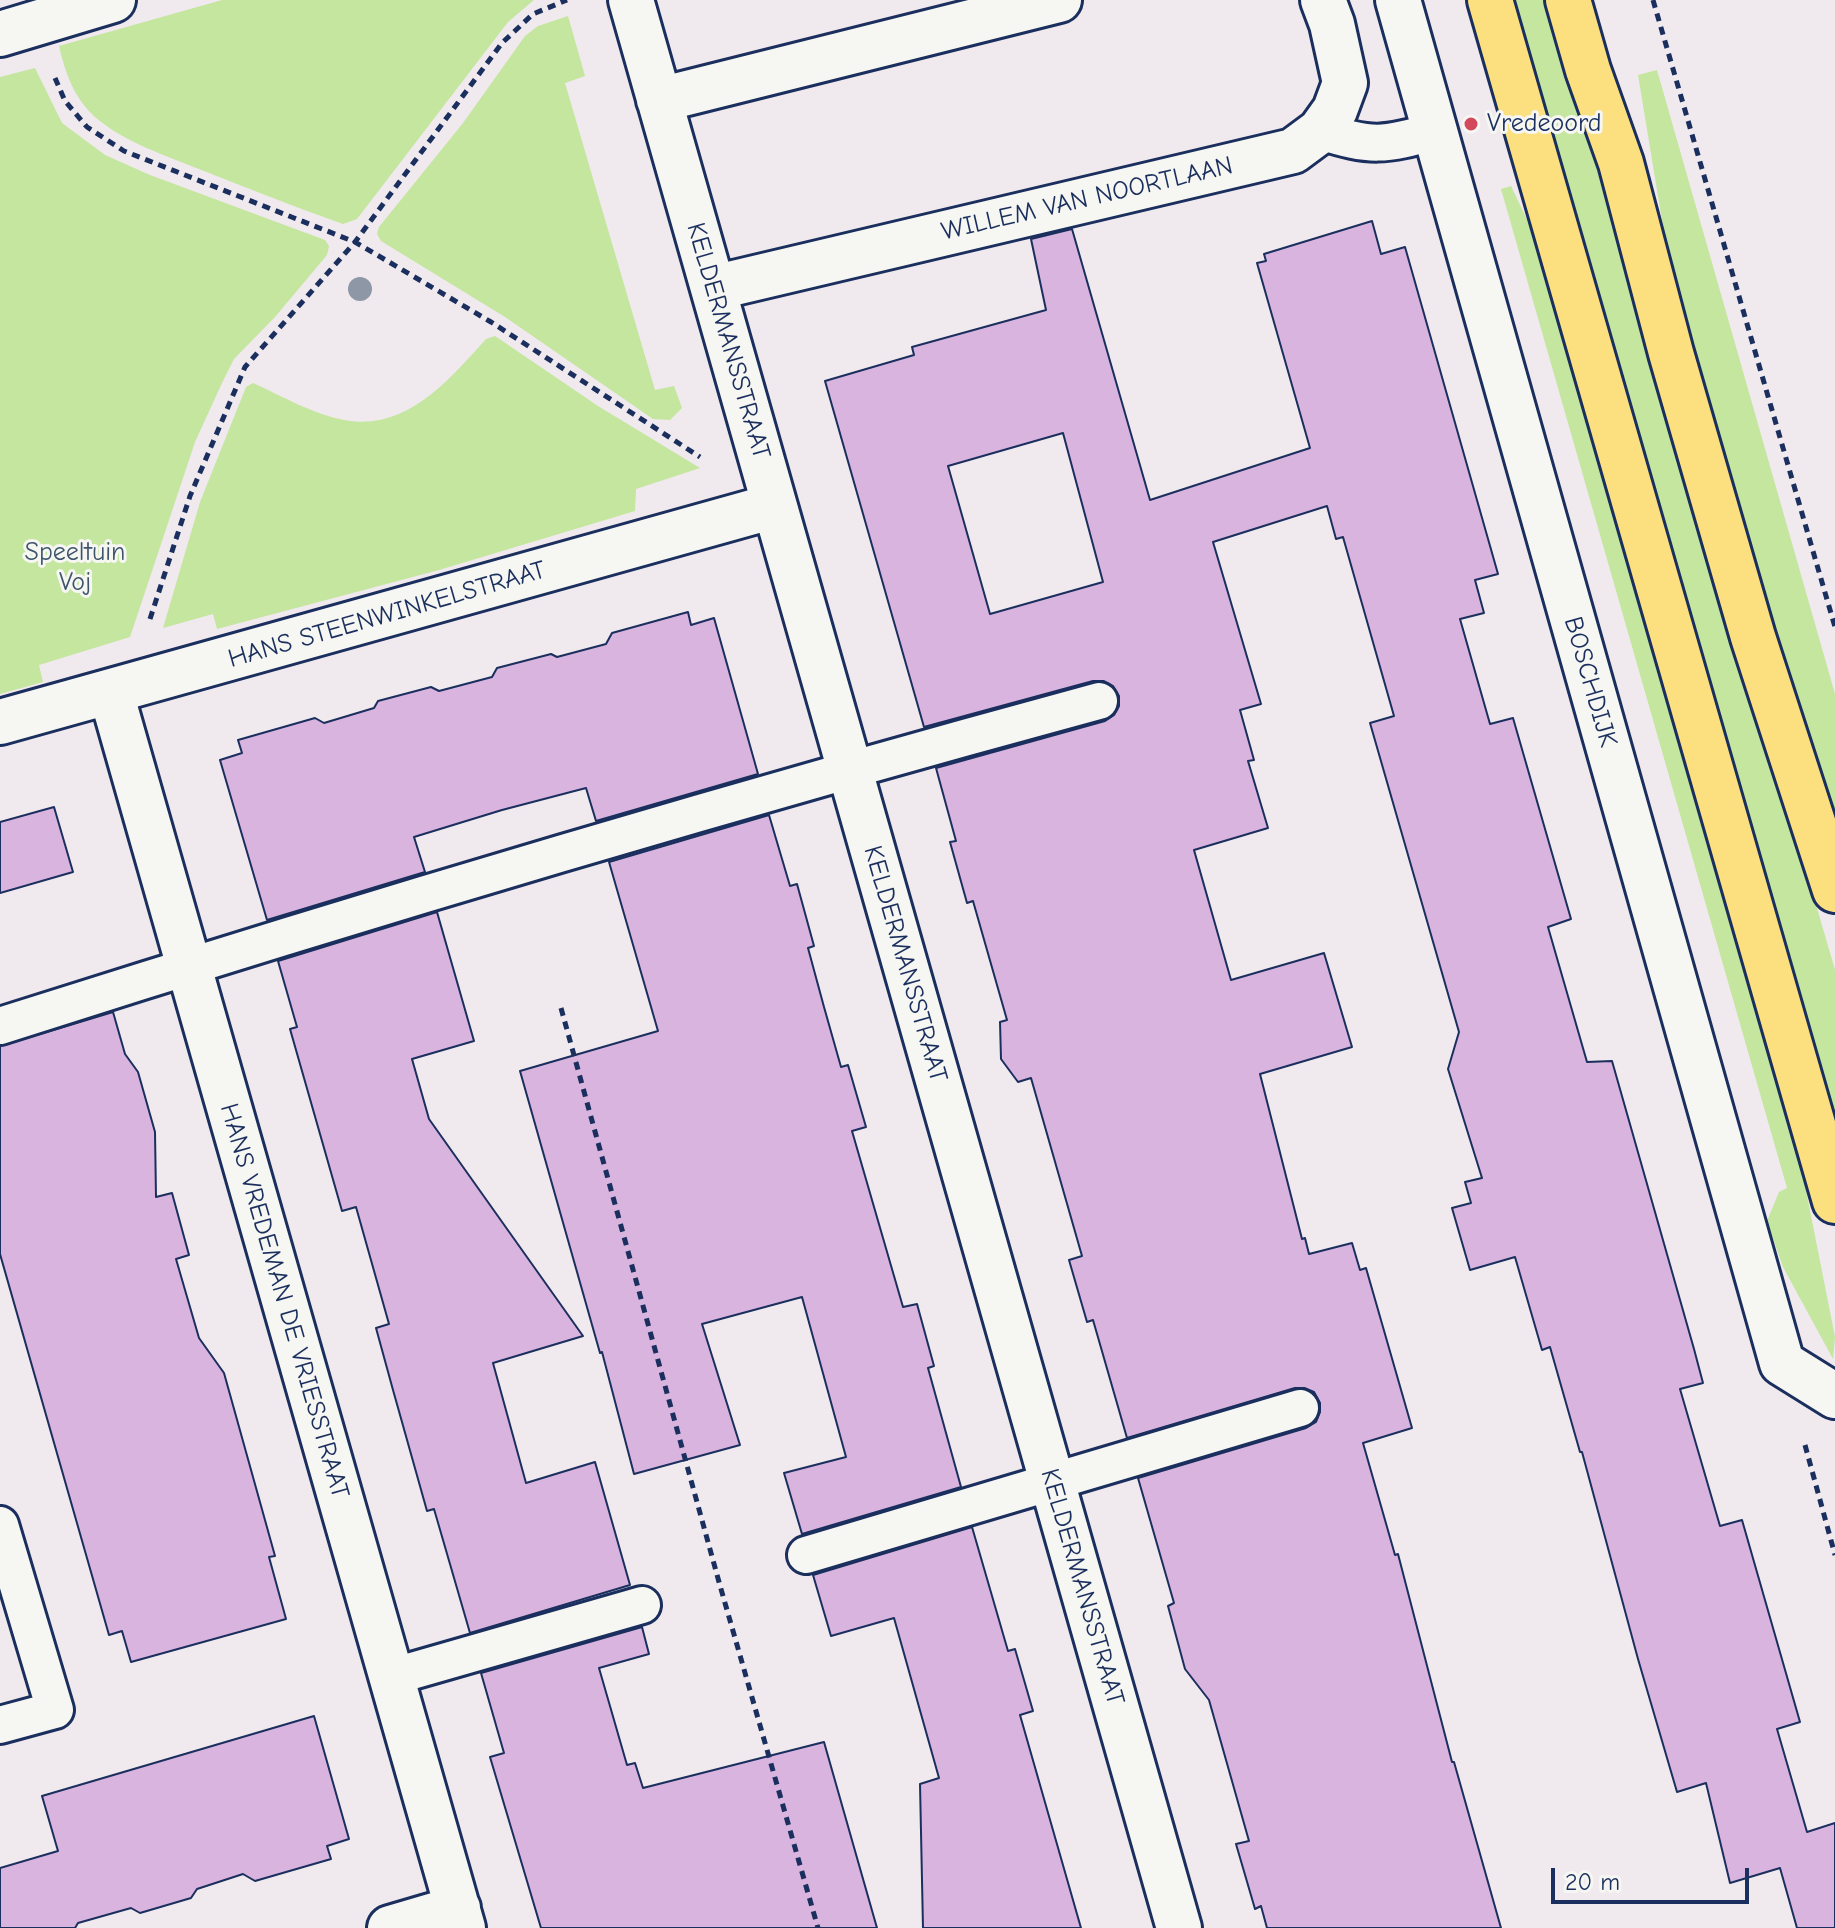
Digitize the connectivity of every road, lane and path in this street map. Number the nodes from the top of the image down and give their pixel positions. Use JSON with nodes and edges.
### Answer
{"nodes":[{"id":1,"x":113,"y":0,"type":"edge"},
{"id":2,"x":567,"y":0,"type":"edge"},
{"id":3,"x":631,"y":0,"type":"edge"},
{"id":4,"x":1059,"y":0,"type":"edge"},
{"id":5,"x":1323,"y":0,"type":"edge"},
{"id":6,"x":1398,"y":0,"type":"edge"},
{"id":7,"x":1490,"y":0,"type":"edge"},
{"id":8,"x":1568,"y":0,"type":"edge"},
{"id":9,"x":1653,"y":0,"type":"edge"},
{"id":10,"x":18,"y":29,"type":"edge"},
{"id":11,"x":659,"y":100,"type":"junction"},
{"id":12,"x":1320,"y":131,"type":"junction"},
{"id":13,"x":1435,"y":131,"type":"junction"},
{"id":14,"x":355,"y":242,"type":"junction"},
{"id":15,"x":713,"y":288,"type":"junction"},
{"id":16,"x":774,"y":506,"type":"junction"},
{"id":17,"x":1835,"y":627,"type":"edge"},
{"id":18,"x":111,"y":693,"type":"junction"},
{"id":19,"x":1099,"y":701,"type":"dead end"},
{"id":20,"x":0,"y":722,"type":"edge"},
{"id":21,"x":849,"y":769,"type":"junction"},
{"id":22,"x":1835,"y":890,"type":"edge"},
{"id":23,"x":189,"y":966,"type":"junction"},
{"id":24,"x":561,"y":1008,"type":"dead end"},
{"id":25,"x":0,"y":1026,"type":"edge"},
{"id":26,"x":1835,"y":1201,"type":"edge"},
{"id":27,"x":1782,"y":1363,"type":"junction"},
{"id":28,"x":1835,"y":1396,"type":"edge"},
{"id":29,"x":1300,"y":1408,"type":"dead end"},
{"id":30,"x":1051,"y":1480,"type":"junction"},
{"id":31,"x":0,"y":1525,"type":"edge"},
{"id":32,"x":806,"y":1555,"type":"dead end"},
{"id":33,"x":1835,"y":1555,"type":"edge"},
{"id":34,"x":642,"y":1605,"type":"dead end"},
{"id":35,"x":391,"y":1677,"type":"junction"},
{"id":36,"x":0,"y":1725,"type":"edge"},
{"id":37,"x":461,"y":1918,"type":"edge"},
{"id":38,"x":390,"y":1928,"type":"edge"},
{"id":39,"x":818,"y":1928,"type":"edge"},
{"id":40,"x":1179,"y":1928,"type":"edge"}],
"edges":[{"from":1,"to":10,"type":"street"},
{"from":2,"to":14,"type":"path"},
{"from":3,"to":11,"type":"street","name":"KELDERMANSSTRAAT"},
{"from":4,"to":11,"type":"street"},
{"from":5,"to":12,"type":"street","name":"WILLEM VAN NOORTLAAN"},
{"from":6,"to":13,"type":"street","name":"BOSCHDIJK"},
{"from":7,"to":26,"type":"main road"},
{"from":8,"to":22,"type":"main road"},
{"from":9,"to":17,"type":"path"},
{"from":10,"to":14,"type":"path"},
{"from":11,"to":15,"type":"street","name":"KELDERMANSSTRAAT"},
{"from":12,"to":13,"type":"lane"},
{"from":12,"to":15,"type":"street","name":"WILLEM VAN NOORTLAAN"},
{"from":13,"to":27,"type":"street","name":"BOSCHDIJK"},
{"from":14,"to":16,"type":"path"},
{"from":14,"to":18,"type":"path"},
{"from":15,"to":16,"type":"street","name":"KELDERMANSSTRAAT"},
{"from":16,"to":18,"type":"street","name":"HANS STEENWINKELSTRAAT"},
{"from":16,"to":21,"type":"street","name":"KELDERMANSSTRAAT"},
{"from":18,"to":20,"type":"street","name":"HANS STEENWINKELSTRAAT"},
{"from":18,"to":23,"type":"street","name":"HANS VREDEMAN DE VRIESSTRAAT"},
{"from":19,"to":21,"type":"lane"},
{"from":21,"to":23,"type":"lane"},
{"from":21,"to":30,"type":"street","name":"KELDERMANSSTRAAT"},
{"from":23,"to":25,"type":"lane"},
{"from":23,"to":35,"type":"street","name":"HANS VREDEMAN DE VRIESSTRAAT"},
{"from":24,"to":39,"type":"path"},
{"from":27,"to":28,"type":"street"},
{"from":27,"to":33,"type":"path"},
{"from":29,"to":30,"type":"lane"},
{"from":30,"to":32,"type":"lane"},
{"from":30,"to":40,"type":"street","name":"KELDERMANSSTRAAT"},
{"from":31,"to":36,"type":"lane"},
{"from":34,"to":35,"type":"lane"},
{"from":35,"to":37,"type":"street","name":"HANS VREDEMAN DE VRIESSTRAAT"},
{"from":37,"to":38,"type":"street"}]}
